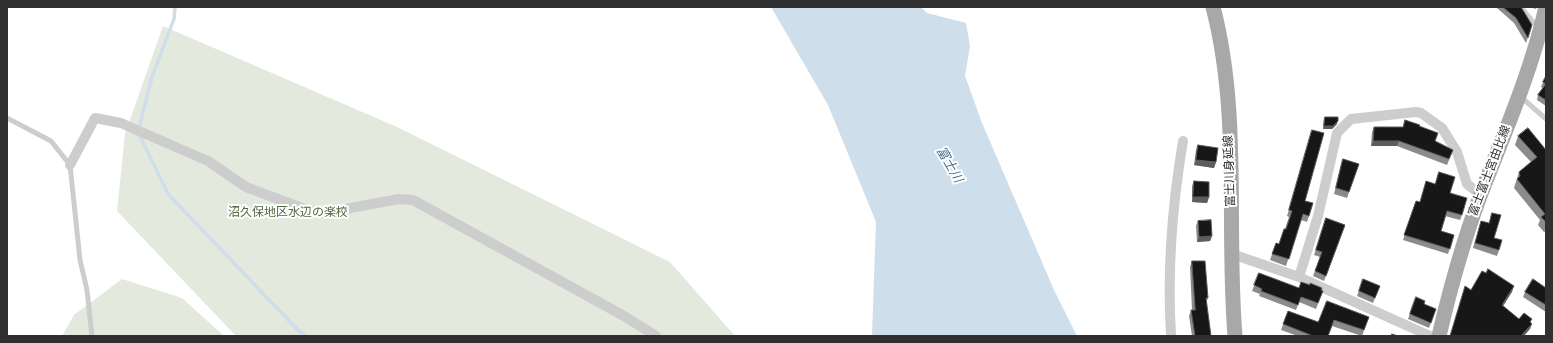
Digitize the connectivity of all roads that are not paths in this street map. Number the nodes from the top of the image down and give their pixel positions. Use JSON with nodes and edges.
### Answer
{"nodes":[{"id":1,"x":1213,"y":7,"type":"edge"},
{"id":2,"x":1521,"y":7,"type":"edge"},
{"id":3,"x":1546,"y":7,"type":"edge"},
{"id":4,"x":1542,"y":26,"type":"junction"},
{"id":5,"x":1519,"y":96,"type":"junction"},
{"id":6,"x":7,"y":118,"type":"edge"},
{"id":7,"x":1546,"y":119,"type":"edge"},
{"id":8,"x":1183,"y":141,"type":"dead end"},
{"id":9,"x":70,"y":165,"type":"junction"},
{"id":10,"x":1481,"y":195,"type":"junction"},
{"id":11,"x":1232,"y":254,"type":"junction"},
{"id":12,"x":1299,"y":277,"type":"junction"},
{"id":13,"x":92,"y":336,"type":"edge"},
{"id":14,"x":656,"y":336,"type":"edge"},
{"id":15,"x":1171,"y":336,"type":"edge"},
{"id":16,"x":1235,"y":336,"type":"edge"},
{"id":17,"x":1430,"y":336,"type":"edge"},
{"id":18,"x":1439,"y":336,"type":"edge"}],
"edges":[{"from":1,"to":11,"type":"main road","name":"富士川身延線"},
{"from":2,"to":4,"type":"lane"},
{"from":3,"to":4,"type":"main road","name":"富士富士宮由比線"},
{"from":4,"to":5,"type":"main road","name":"富士富士宮由比線"},
{"from":5,"to":7,"type":"lane"},
{"from":5,"to":10,"type":"main road","name":"富士富士宮由比線"},
{"from":6,"to":9,"type":"lane"},
{"from":8,"to":15,"type":"street"},
{"from":9,"to":13,"type":"lane"},
{"from":9,"to":14,"type":"street"},
{"from":10,"to":12,"type":"street"},
{"from":10,"to":18,"type":"main road","name":"富士富士宮由比線"},
{"from":11,"to":12,"type":"street"},
{"from":11,"to":16,"type":"main road","name":"富士川身延線"},
{"from":12,"to":17,"type":"street"}]}
